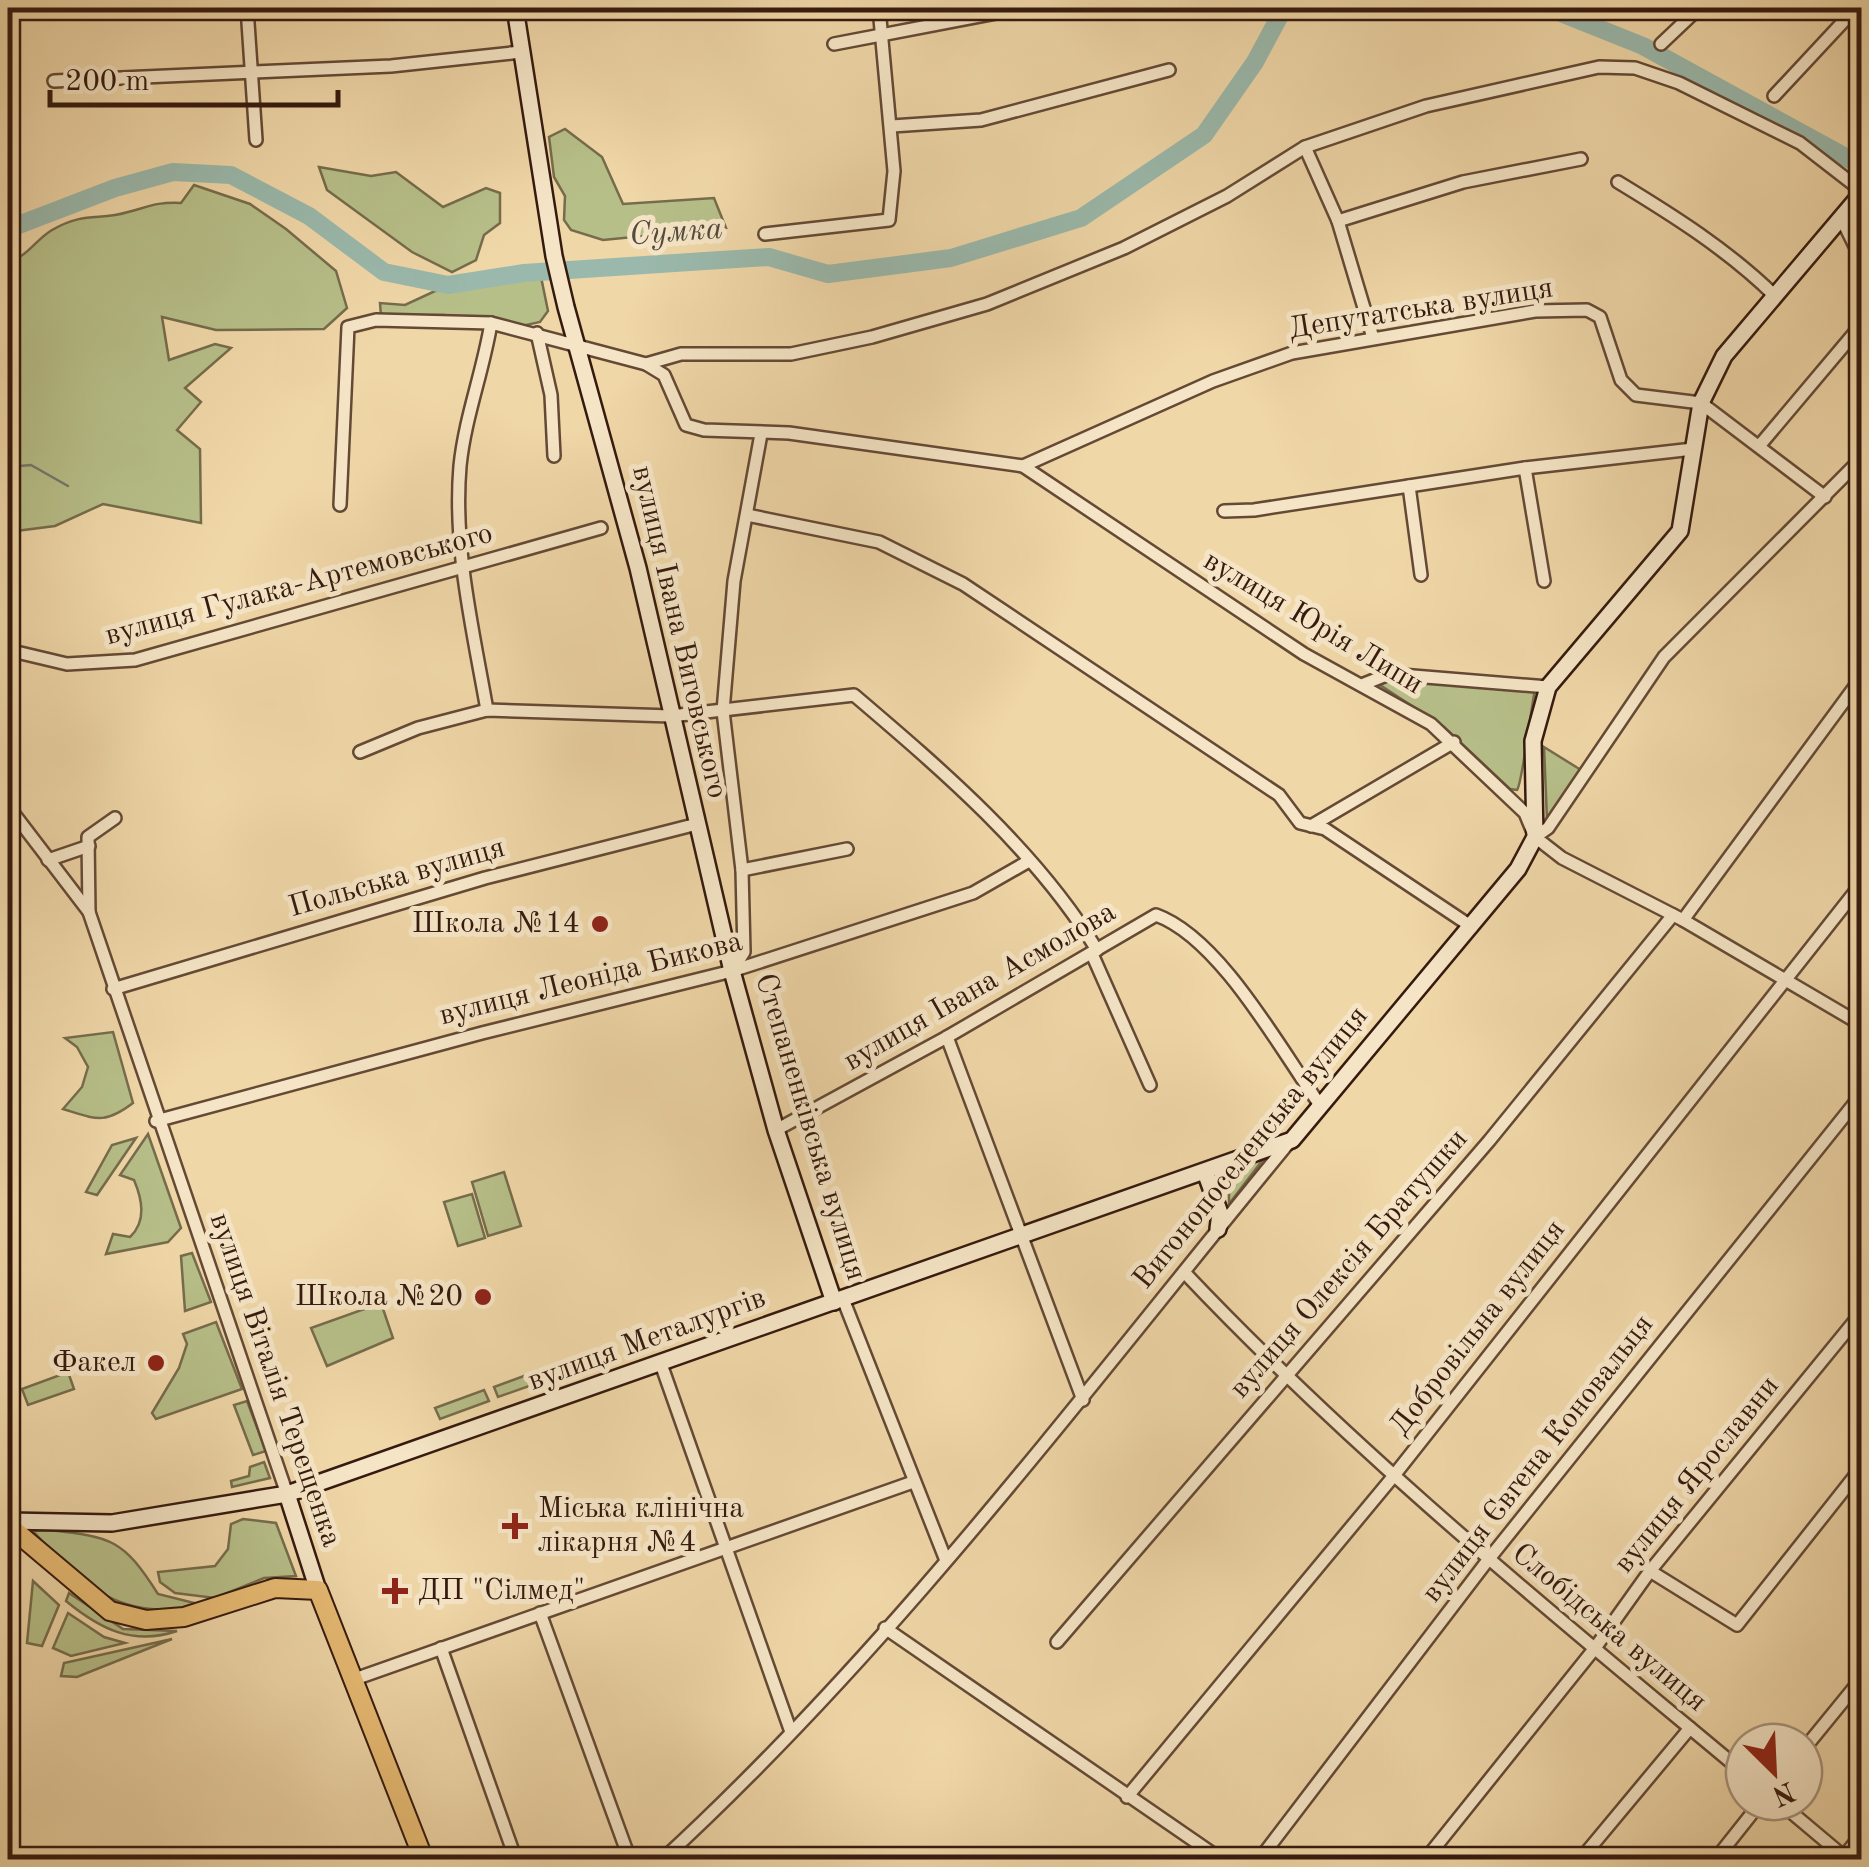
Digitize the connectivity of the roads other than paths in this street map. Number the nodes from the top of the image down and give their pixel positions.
1 (247, 8) edge
2 (515, 8) edge
3 (879, 8) edge
4 (1022, 8) edge
5 (1699, 8) edge
6 (1856, 8) edge
7 (883, 33) junction
8 (834, 44) dead end
9 (1661, 44) dead end
10 (520, 52) junction
11 (253, 70) junction
12 (1169, 70) dead end
13 (54, 81) dead end
14 (1774, 96) dead end
15 (892, 126) junction
16 (256, 140) dead end
17 (1305, 147) junction
18 (1581, 159) dead end
19 (1618, 182) dead end
20 (1862, 192) edge
21 (1841, 218) junction
22 (1338, 221) junction
23 (765, 234) dead end
24 (1862, 260) edge
25 (1774, 296) junction
26 (492, 323) junction
27 (1862, 324) edge
28 (537, 333) junction
29 (1373, 338) junction
30 (576, 344) junction
31 (646, 364) junction
32 (1701, 403) junction
33 (761, 434) junction
34 (1760, 445) junction
35 (1693, 449) junction
36 (554, 456) dead end
37 (1862, 458) edge
38 (1023, 466) junction
39 (1525, 468) junction
40 (1409, 486) junction
41 (1825, 497) junction
42 (340, 504) dead end
43 (1224, 511) dead end
44 (746, 515) junction
45 (601, 528) dead end
46 (462, 569) junction
47 (1421, 575) dead end
48 (1544, 581) dead end
49 (8, 650) edge
50 (1862, 677) edge
51 (1364, 684) junction
52 (1548, 687) junction
53 (486, 710) junction
54 (722, 712) junction
55 (671, 716) junction
56 (1454, 742) junction
57 (360, 752) dead end
58 (8, 806) edge
59 (115, 818) dead end
60 (696, 824) junction
61 (1311, 826) junction
62 (1535, 837) junction
63 (89, 846) junction
64 (847, 849) dead end
65 (48, 860) junction
66 (1029, 862) junction
67 (742, 870) junction
68 (1862, 883) edge
69 (89, 912) junction
70 (1678, 917) junction
71 (1472, 927) junction
72 (1094, 952) junction
73 (732, 972) junction
74 (1786, 978) junction
75 (113, 989) junction
76 (1862, 1025) edge
77 (947, 1038) junction
78 (1150, 1085) dead end
79 (1862, 1094) edge
80 (1320, 1105) junction
81 (156, 1121) junction
82 (776, 1130) junction
83 (1292, 1140) junction
84 (1205, 1172) junction
85 (1218, 1229) junction
86 (1021, 1235) junction
87 (1184, 1272) junction
88 (838, 1300) junction
89 (1862, 1312) edge
90 (661, 1364) junction
91 (1283, 1378) junction
92 (1083, 1400) junction
93 (1862, 1467) edge
94 (1392, 1478) junction
95 (913, 1482) junction
96 (287, 1494) junction
97 (8, 1523) edge
98 (725, 1546) junction
99 (946, 1558) junction
100 (1488, 1560) junction
101 (1650, 1571) junction
102 (318, 1590) junction
103 (540, 1613) junction
104 (884, 1628) junction
105 (1057, 1642) dead end
106 (441, 1648) junction
107 (1595, 1648) junction
108 (1862, 1678) edge
109 (352, 1680) junction
110 (1824, 1725) edge
111 (1690, 1728) junction
112 (790, 1732) junction
113 (1724, 1756) edge
114 (1127, 1797) junction
115 (1745, 1822) edge
116 (1802, 1822) edge
117 (1862, 1834) edge
118 (1844, 1858) edge
119 (424, 1860) edge
120 (516, 1860) edge
121 (630, 1860) edge
122 (662, 1860) edge
123 (1222, 1860) edge
124 (1259, 1860) edge
125 (1425, 1860) edge
126 (1580, 1860) edge
127 (1715, 1860) edge

1 - 11 street
2 - 10 main road, вулиця Івана Виговського
3 - 7 street
4 - 7 street
5 - 9 street
6 - 14 street
7 - 8 street
7 - 15 street
10 - 11 street
10 - 30 main road, вулиця Івана Виговського
11 - 13 street
11 - 16 street
12 - 15 street
15 - 23 street
17 - 20 street
17 - 22 street
17 - 31 street
18 - 22 street
19 - 25 street
20 - 21 main road
21 - 24 street
21 - 25 main road
22 - 29 street
25 - 32 main road
26 - 28 street
26 - 42 street
26 - 46 street
27 - 34 street
28 - 30 street
28 - 36 street
29 - 32 street, Депутатська вулиця
29 - 38 street, Депутатська вулиця
30 - 31 street
30 - 55 main road, вулиця Івана Виговського
31 - 33 street, вулиця Юрія Липи
32 - 34 street, Депутатська вулиця
32 - 35 main road
33 - 38 street, вулиця Юрія Липи
33 - 44 street, Степаненківська вулиця
34 - 41 street, Депутатська вулиця
35 - 39 street
35 - 52 main road
37 - 41 street, Вигонопоселенська вулиця
38 - 51 street, вулиця Юрія Липи
39 - 40 street
39 - 48 street
40 - 43 street
40 - 47 street
41 - 62 street, Вигонопоселенська вулиця
44 - 54 street, Степаненківська вулиця
44 - 61 street
45 - 46 street, вулиця Гулака-Артемовського
46 - 49 street, вулиця Гулака-Артемовського
46 - 53 street
50 - 70 street, вулиця Олексія Братушки
51 - 52 street
51 - 56 street, вулиця Юрія Липи
52 - 62 main road
53 - 55 street
53 - 57 street
54 - 55 street
54 - 66 street
54 - 67 street, Степаненківська вулиця
55 - 60 main road, вулиця Івана Виговського
56 - 61 street
56 - 62 street, вулиця Юрія Липи
58 - 65 street, вулиця Віталія Терещенка
59 - 63 street
60 - 73 main road, вулиця Івана Виговського
60 - 75 street, Польська вулиця
61 - 71 street
62 - 70 street, вулиця Юрія Липи
62 - 71 main road, Вигонопоселенська вулиця
63 - 65 street
63 - 69 street, вулиця Віталія Терещенка
64 - 67 street
65 - 69 street, вулиця Віталія Терещенка
66 - 72 street
66 - 73 street, вулиця Леоніда Бикова
67 - 73 street, Степаненківська вулиця
68 - 74 street, Добровільна вулиця
69 - 75 street, вулиця Віталія Терещенка
70 - 74 street, вулиця Юрія Липи
70 - 91 street, вулиця Олексія Братушки
71 - 80 main road, Вигонопоселенська вулиця
72 - 77 street, вулиця Івана Асмолова
72 - 78 street
72 - 80 street, вулиця Івана Асмолова
73 - 81 street, вулиця Леоніда Бикова
73 - 82 main road, Степаненківська вулиця
74 - 76 street, вулиця Юрія Липи
74 - 94 street, Добровільна вулиця
75 - 81 street, вулиця Віталія Терещенка
77 - 82 street, вулиця Івана Асмолова
77 - 86 street
79 - 100 street, вулиця Євгена Коновальця
80 - 83 main road, Вигонопоселенська вулиця
81 - 96 street, вулиця Віталія Терещенка
82 - 88 main road, Степаненківська вулиця
83 - 84 main road, вулиця Металургів
83 - 85 street, Вигонопоселенська вулиця
84 - 85 main road
84 - 86 main road, вулиця Металургів
85 - 87 street, Вигонопоселенська вулиця
86 - 88 main road, вулиця Металургів
86 - 92 street
87 - 91 street, Слобідська вулиця
87 - 92 street, Вигонопоселенська вулиця
88 - 90 main road, вулиця Металургів
88 - 95 street, Степаненківська вулиця
89 - 101 street, вулиця Ярославни
90 - 96 main road, вулиця Металургів
90 - 98 street
91 - 94 street, Слобідська вулиця
91 - 105 street, вулиця Олексія Братушки
92 - 99 street, Вигонопоселенська вулиця
93 - 101 street
94 - 100 street, Слобідська вулиця
94 - 114 street, Добровільна вулиця
95 - 98 street
95 - 99 street, Степаненківська вулиця
96 - 97 main road, вулиця Металургів
96 - 102 main road, вулиця Віталія Терещенка
97 - 102 main road, вулиця Металургів
98 - 103 street
98 - 112 street
99 - 104 street, Вигонопоселенська вулиця
100 - 107 street, Слобідська вулиця
100 - 124 street, вулиця Євгена Коновальця
101 - 107 street, вулиця Ярославни
102 - 109 main road, вулиця Віталія Терещенка
103 - 106 street
103 - 121 street
104 - 112 street, Вигонопоселенська вулиця
104 - 114 street
106 - 109 street
106 - 120 street
107 - 111 street, Слобідська вулиця
107 - 125 street, вулиця Ярославни
108 - 110 street
109 - 119 main road, вулиця Віталія Терещенка
111 - 113 street, Слобідська вулиця
111 - 126 street
112 - 122 street, Вигонопоселенська вулиця
114 - 123 street
115 - 127 street
116 - 118 street
117 - 118 street

